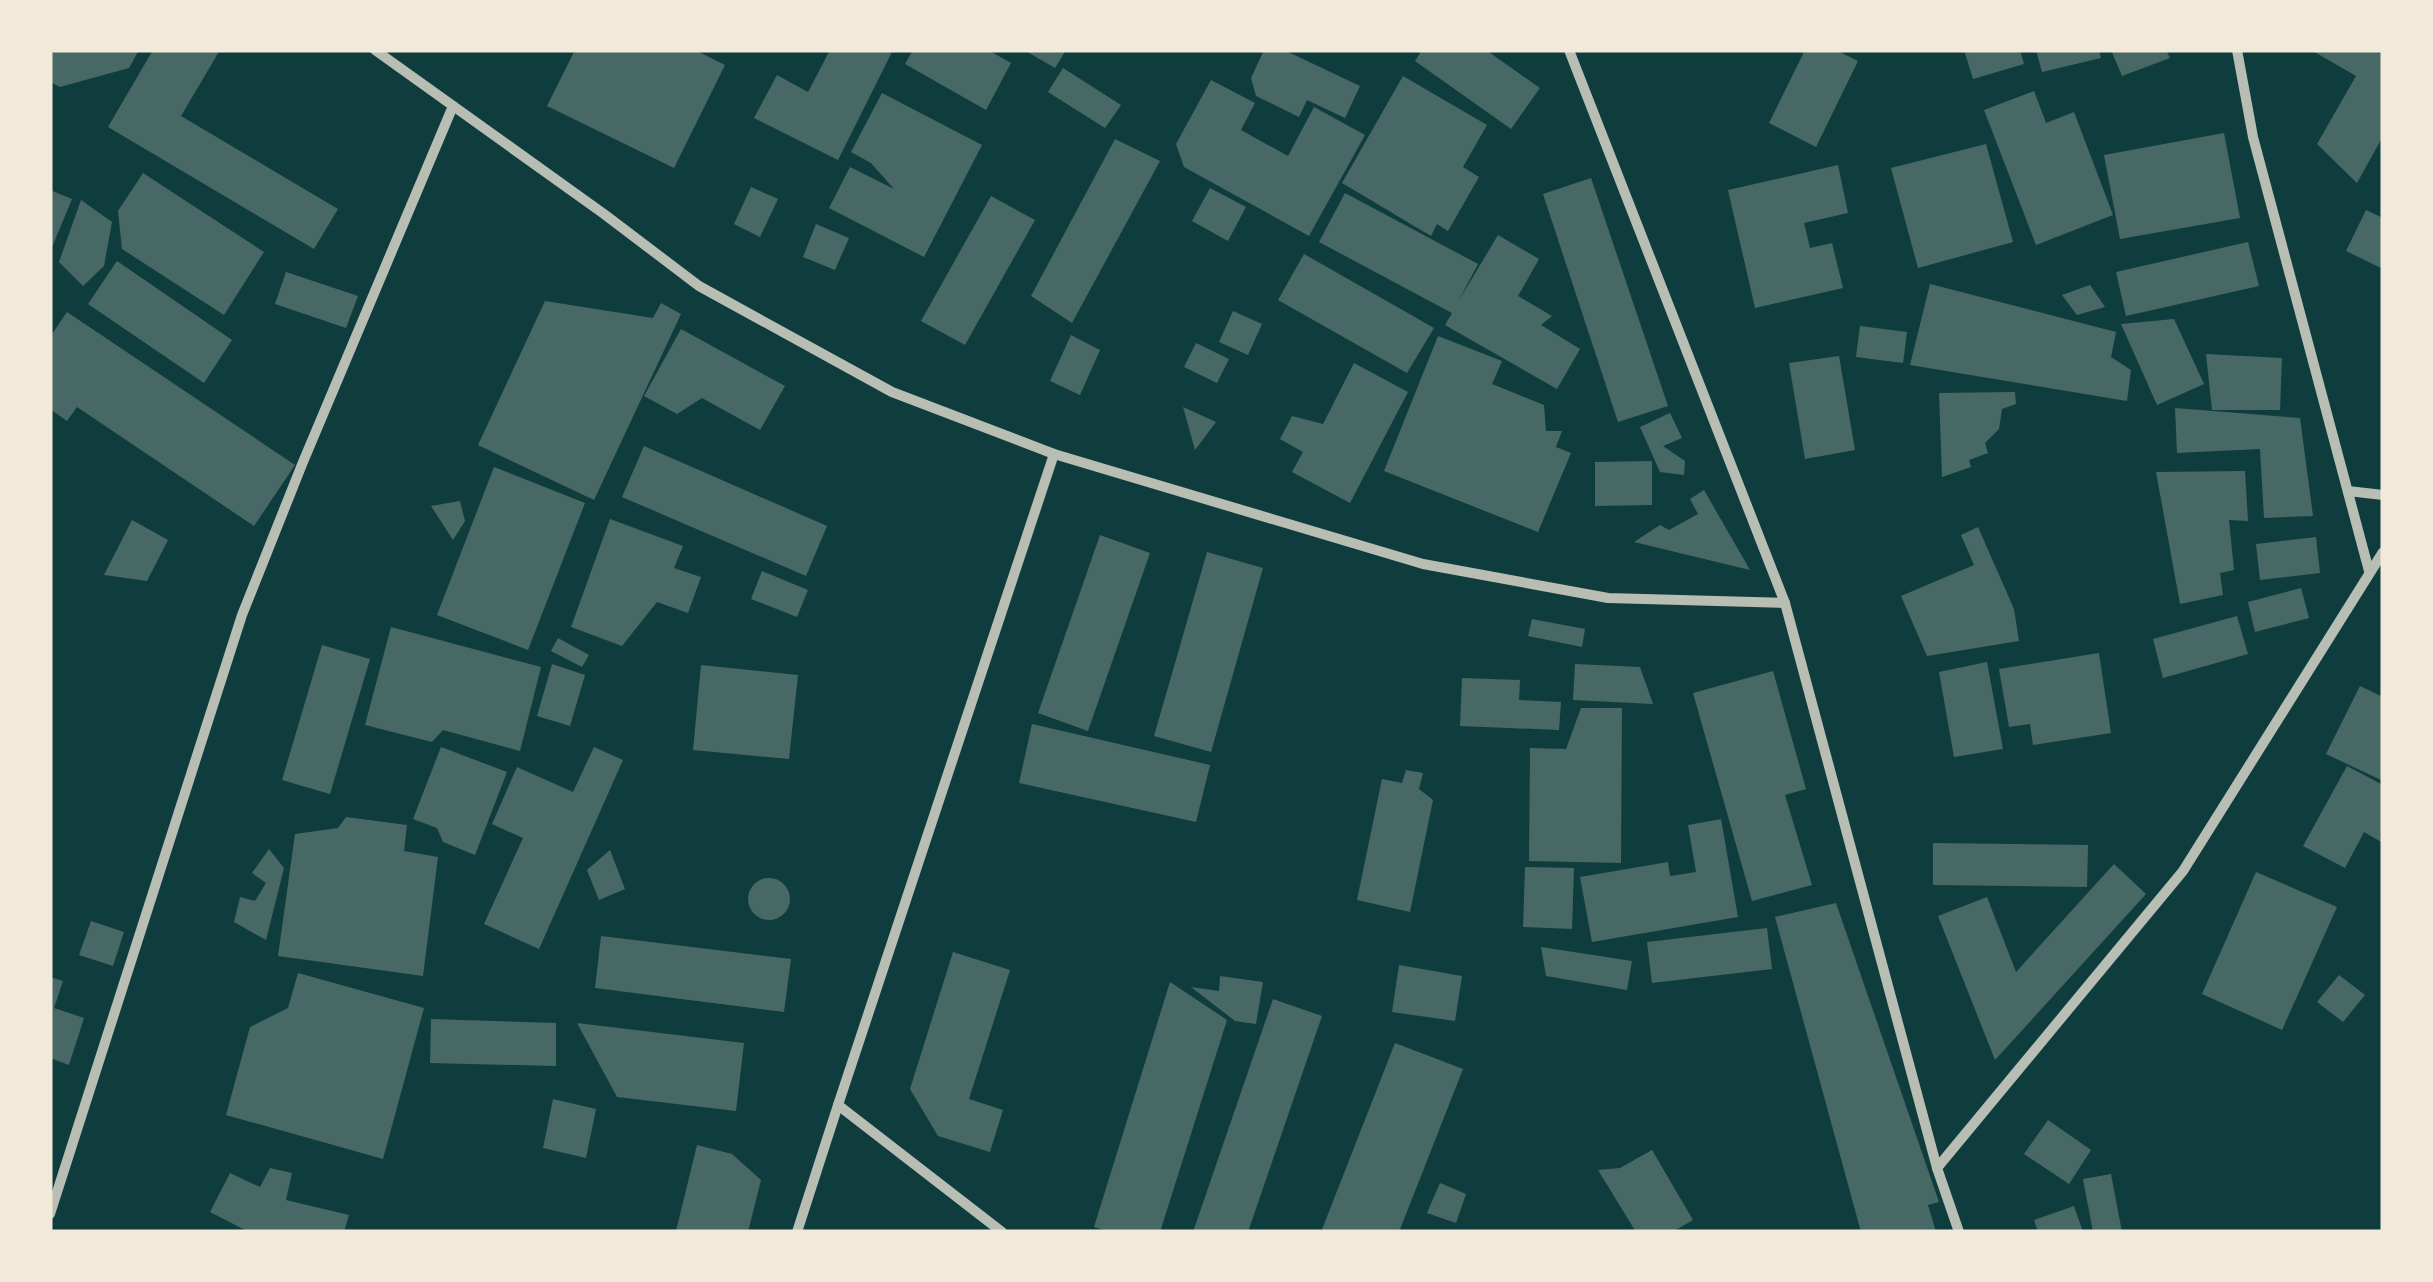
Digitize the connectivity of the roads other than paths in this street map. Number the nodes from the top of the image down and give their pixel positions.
1 (376, 50) edge
2 (1569, 50) edge
3 (2237, 50) edge
4 (453, 106) junction
5 (1054, 454) junction
6 (2348, 491) junction
7 (2383, 495) edge
8 (2383, 552) edge
9 (2370, 570) junction
10 (1785, 603) junction
11 (838, 1105) junction
12 (1936, 1168) junction
13 (50, 1214) edge
14 (798, 1232) edge
15 (1002, 1232) edge
16 (1959, 1232) edge

1 - 4 street
2 - 10 street
3 - 6 street
4 - 5 street
4 - 13 street
5 - 10 street
5 - 11 street
6 - 7 street
6 - 9 street
8 - 9 street
9 - 12 street
10 - 12 street
11 - 14 street
11 - 15 street
12 - 16 street

